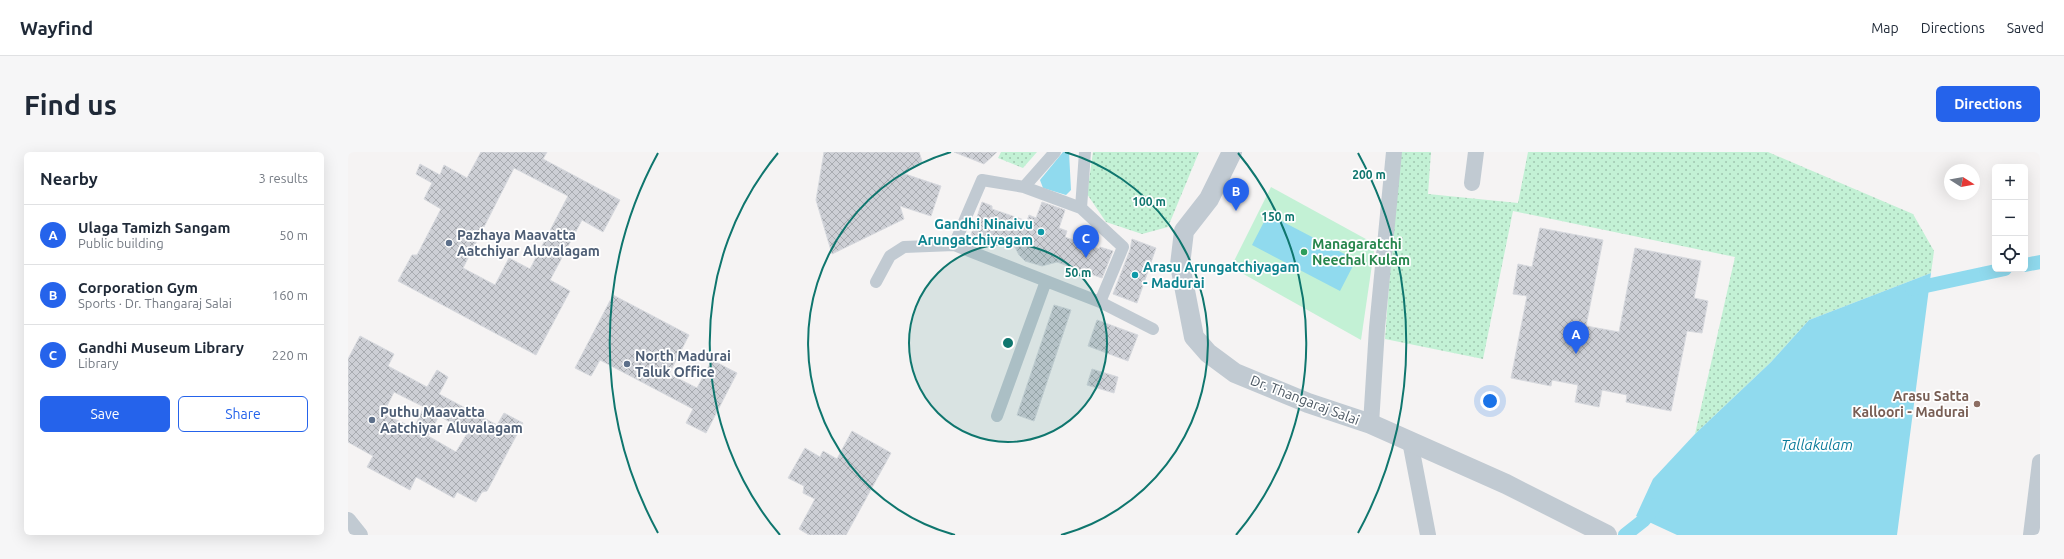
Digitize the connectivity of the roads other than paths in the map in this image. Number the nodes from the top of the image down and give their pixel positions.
1 (1055, 152) edge
2 (1085, 152) edge
3 (1232, 152) edge
4 (1394, 152) edge
5 (1476, 152) edge
6 (1472, 182) dead end
7 (1024, 187) junction
8 (1081, 208) junction
9 (954, 245) junction
10 (1046, 281) junction
11 (876, 282) dead end
12 (1100, 302) junction
13 (1153, 329) dead end
14 (997, 416) dead end
15 (1371, 424) junction
16 (1410, 441) junction
17 (2040, 462) edge
18 (348, 520) edge
19 (360, 535) edge
20 (1428, 535) edge
21 (1607, 535) edge
22 (2031, 535) edge

1 - 7 street
2 - 8 street
3 - 15 street, Dr. Thangaraj Salai
4 - 15 street
5 - 6 street
7 - 8 street
7 - 9 street
8 - 12 street
9 - 10 street
9 - 11 street
10 - 12 street
10 - 14 street
12 - 13 street
15 - 16 street, Dr. Thangaraj Salai
16 - 20 street
16 - 21 street, Dr. Thangaraj Salai
17 - 22 street
18 - 19 street

